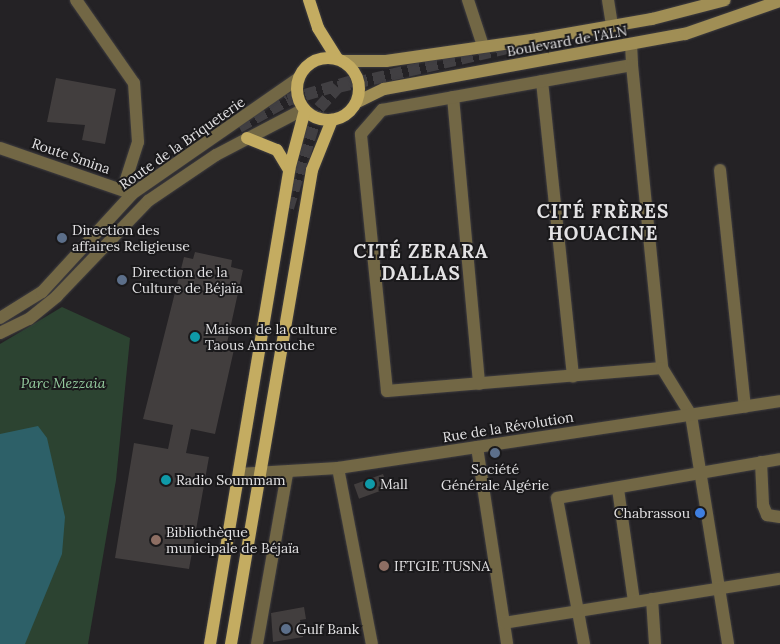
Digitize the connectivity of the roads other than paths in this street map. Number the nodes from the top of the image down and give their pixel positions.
1 (76, 0) edge
2 (309, 0) edge
3 (468, 0) edge
4 (608, 0) edge
5 (725, 0) edge
6 (780, 1) edge
7 (612, 26) junction
8 (318, 28) junction
9 (631, 44) junction
10 (483, 46) junction
11 (340, 60) junction
12 (311, 62) junction
13 (632, 65) junction
14 (299, 78) junction
15 (542, 81) junction
16 (453, 97) junction
17 (357, 102) junction
18 (304, 109) junction
19 (332, 120) junction
20 (247, 138) junction
21 (0, 148) edge
22 (289, 170) junction
23 (720, 170) dead end
24 (128, 192) junction
25 (0, 318) edge
26 (0, 333) edge
27 (662, 368) junction
28 (573, 376) junction
29 (478, 384) junction
30 (780, 401) edge
31 (745, 406) junction
32 (691, 415) junction
33 (476, 447) junction
34 (780, 459) edge
35 (761, 462) junction
36 (338, 468) junction
37 (700, 471) junction
38 (239, 474) junction
39 (287, 474) junction
40 (260, 475) junction
41 (618, 489) junction
42 (780, 518) edge
43 (780, 579) edge
44 (718, 588) junction
45 (652, 599) junction
46 (634, 602) junction
47 (575, 611) junction
48 (504, 622) junction
49 (210, 644) edge
50 (231, 644) edge
51 (257, 644) edge
52 (372, 644) edge
53 (508, 644) edge
54 (584, 644) edge
55 (655, 644) edge
56 (728, 644) edge

1 - 24 street
2 - 8 main road
3 - 10 street
4 - 7 street
5 - 7 main road, Boulevard de l'ALN
6 - 9 main road, Boulevard de l'ALN
7 - 10 main road, Boulevard de l'ALN
8 - 11 main road
8 - 12 main road
9 - 13 street
9 - 17 main road, Boulevard de l'ALN
10 - 11 main road, Boulevard de l'ALN
11 - 12 main road
11 - 17 main road
12 - 14 main road
13 - 15 street
13 - 27 street
14 - 18 main road
14 - 24 street, Route de la Briqueterie
15 - 16 street
15 - 28 street
16 - 29 street
16 - 29 street
17 - 19 main road
18 - 19 main road
18 - 20 street, Route de la Briqueterie
18 - 22 main road
19 - 40 main road
20 - 22 main road
20 - 26 street, Route de la Briqueterie
21 - 24 street, Route Smina
22 - 38 main road
23 - 31 street
24 - 25 street, Route de la Briqueterie
27 - 28 street
27 - 32 street
28 - 29 street
30 - 31 street, Rue de la Révolution
31 - 32 street, Rue de la Révolution
32 - 33 street, Rue de la Révolution
32 - 37 street
33 - 36 street, Rue de la Révolution
33 - 48 street
34 - 35 street
35 - 37 street
35 - 42 street
36 - 39 street, Rue de la Révolution
36 - 52 street
37 - 41 street
37 - 44 street
38 - 40 street, Rue de la Révolution
38 - 49 main road
39 - 40 street, Rue de la Révolution
39 - 51 street
40 - 50 main road
41 - 46 street
41 - 47 street
43 - 44 street
44 - 45 street
44 - 56 street
45 - 46 street
45 - 55 street
46 - 47 street
47 - 48 street
47 - 54 street
48 - 53 street

